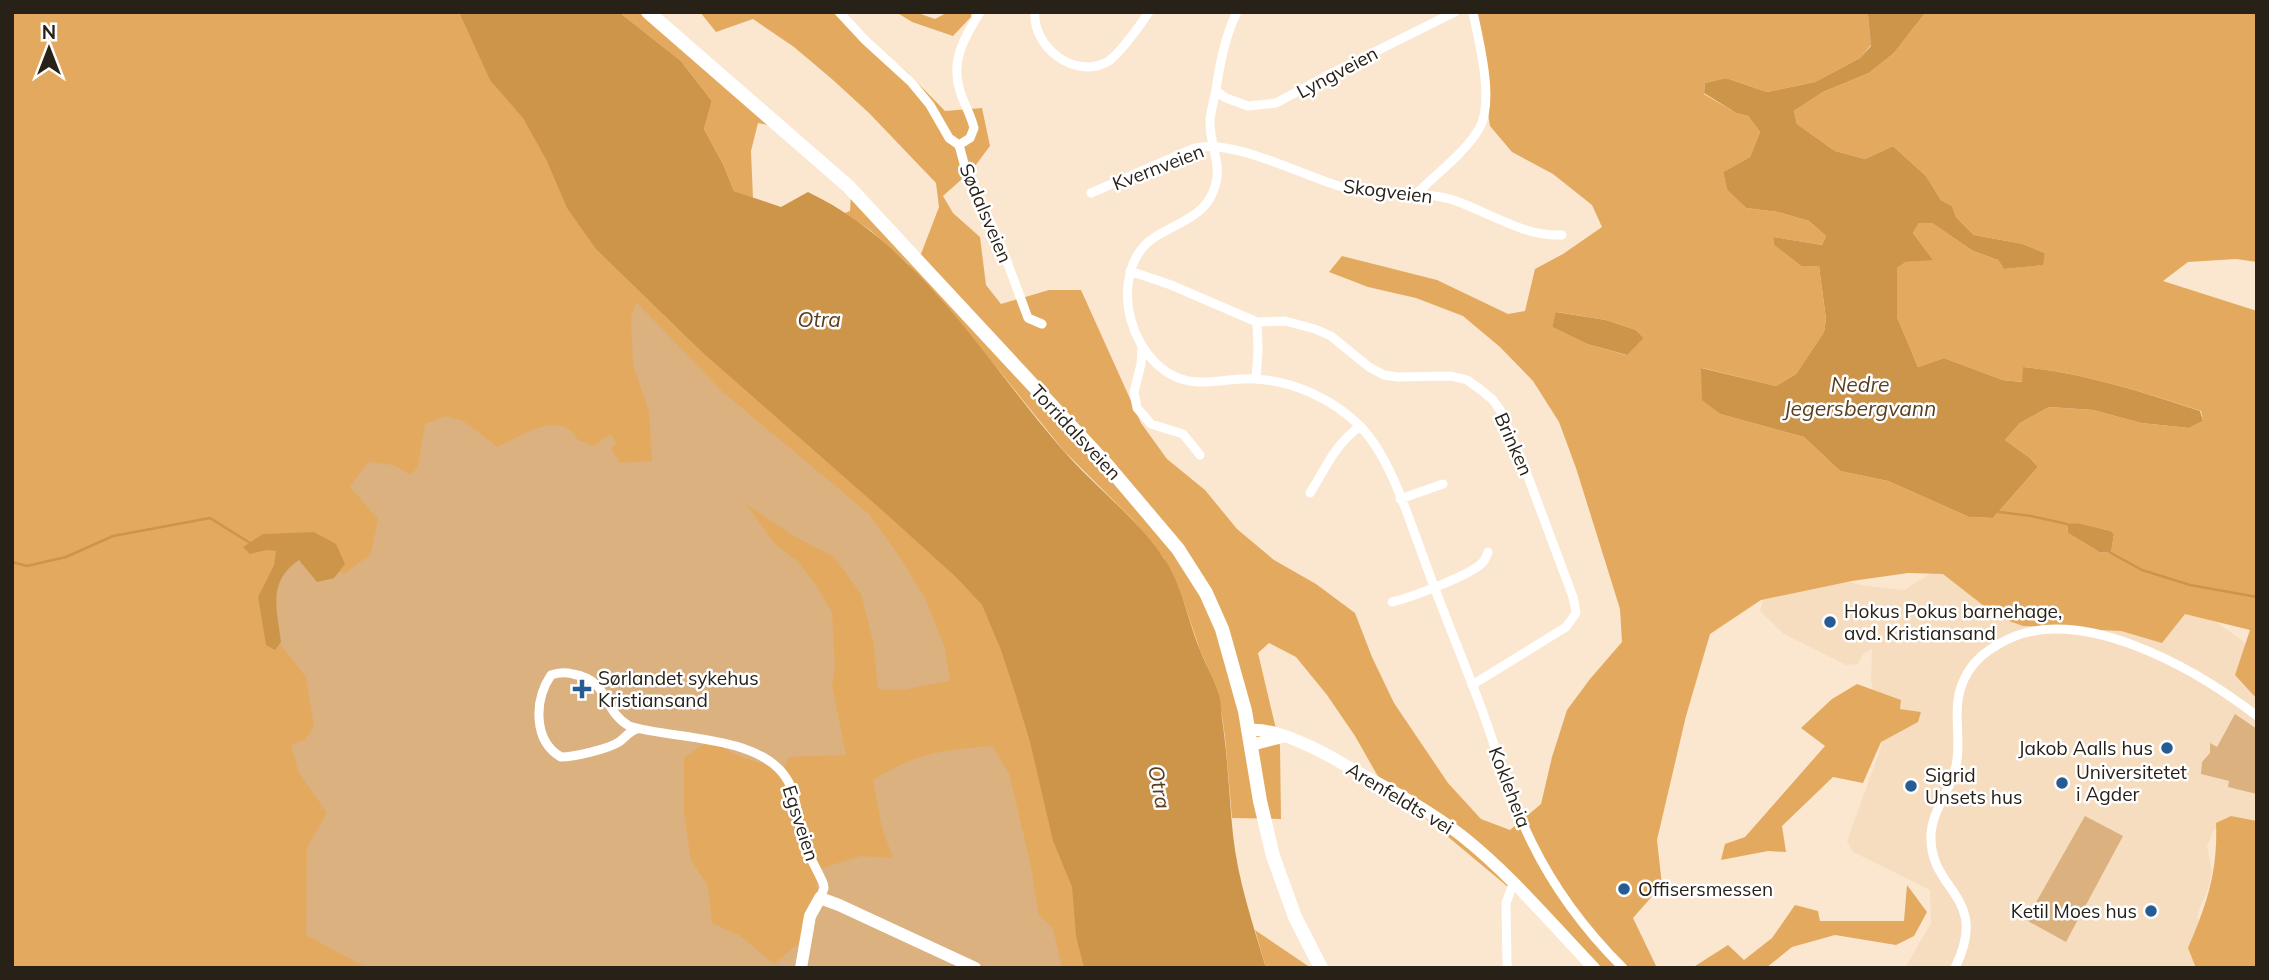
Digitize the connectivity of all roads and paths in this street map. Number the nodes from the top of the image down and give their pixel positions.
1 (648, 12) edge
2 (839, 12) edge
3 (980, 12) edge
4 (1035, 12) edge
5 (1149, 12) edge
6 (1237, 12) edge
7 (1455, 12) edge
8 (1473, 12) edge
9 (1216, 91) junction
10 (959, 145) junction
11 (1214, 145) junction
12 (1091, 193) dead end
13 (1415, 195) junction
14 (1562, 235) dead end
15 (1130, 271) junction
16 (1257, 322) junction
17 (1042, 324) dead end
18 (1142, 347) junction
19 (1256, 379) junction
20 (1360, 426) junction
21 (1200, 455) dead end
22 (1443, 484) dead end
23 (1310, 493) dead end
24 (1400, 499) junction
25 (1488, 552) dead end
26 (1434, 586) junction
27 (1392, 602) dead end
28 (1472, 685) junction
29 (2257, 716) edge
30 (638, 729) junction
31 (1250, 737) junction
32 (1513, 884) junction
33 (820, 898) junction
34 (801, 968) edge
35 (975, 968) edge
36 (1321, 968) edge
37 (1507, 968) edge
38 (1594, 968) edge
39 (1623, 968) edge
40 (1955, 968) edge

1 - 31 main road, Torridalsveien
2 - 10 street, Sødalsveien
3 - 10 street
4 - 5 street
6 - 9 street, Kvernveien
7 - 9 street, Lyngveien
8 - 13 street
9 - 11 street, Kvernveien
10 - 17 street, Sødalsveien
11 - 12 street, Kvernveien
11 - 13 street, Skogveien
11 - 15 street, Kokleheia
13 - 14 street, Skogveien
15 - 16 street, Brinken
15 - 18 street, Kokleheia
16 - 19 street
16 - 28 street, Brinken
18 - 19 street, Kokleheia
18 - 21 street, Kokleheia
19 - 20 street, Kokleheia
20 - 23 street
20 - 24 street, Kokleheia
22 - 24 street
24 - 26 street, Kokleheia
25 - 26 street
26 - 27 street
26 - 28 street, Kokleheia
28 - 39 street, Kokleheia
29 - 40 street
30 - 30 street, Egsveien
30 - 33 street, Egsveien
31 - 32 street, Arenfeldts vei
31 - 36 main road, Torridalsveien
32 - 37 street
32 - 38 street, Arenfeldts vei
33 - 34 street
33 - 35 street

